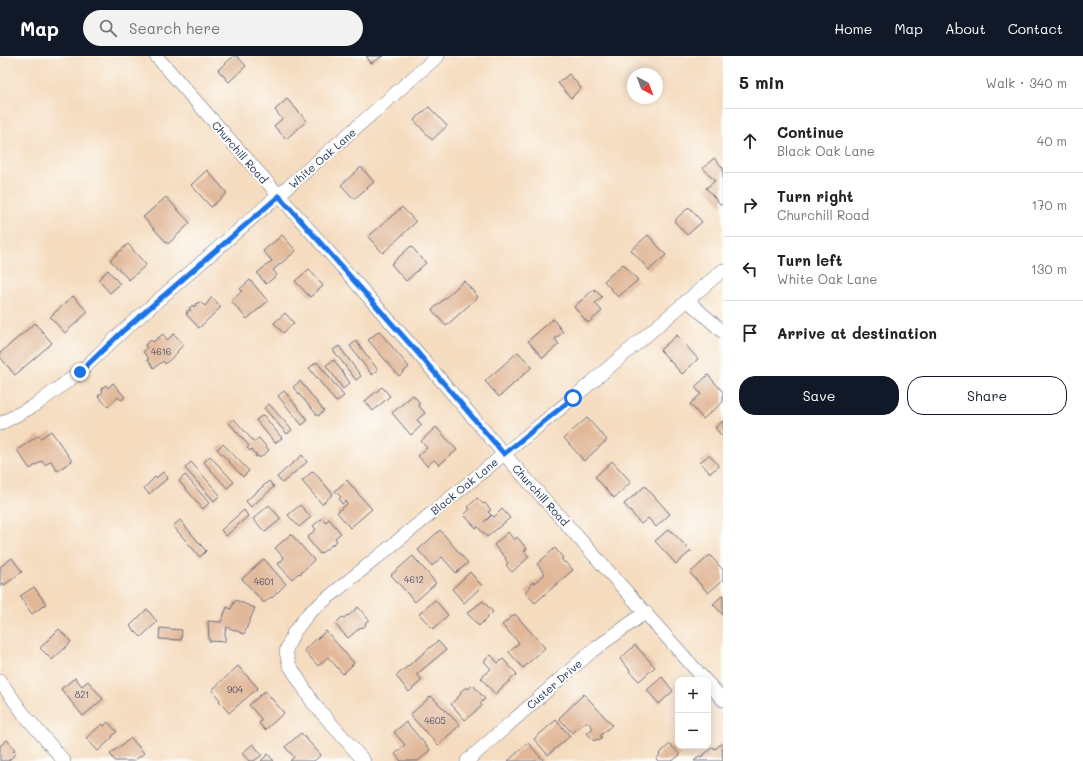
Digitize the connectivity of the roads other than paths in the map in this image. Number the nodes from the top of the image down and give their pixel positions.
1 (156, 56) edge
2 (438, 56) edge
3 (279, 196) junction
4 (723, 270) edge
5 (687, 300) junction
6 (723, 332) edge
7 (0, 424) edge
8 (504, 454) junction
9 (646, 612) junction
10 (702, 677) edge
11 (0, 681) edge
12 (711, 686) edge
13 (723, 700) edge
14 (64, 761) edge
15 (364, 761) edge
16 (467, 761) edge

1 - 3 street, Churchill Road
2 - 3 street, White Oak Lane
3 - 7 street, White Oak Lane
3 - 8 street, Churchill Road
4 - 5 street, Black Oak Lane
5 - 6 street
5 - 8 street, Black Oak Lane
8 - 9 street, Churchill Road
8 - 15 street, Black Oak Lane
9 - 10 street, Churchill Road
9 - 16 street, Custer Drive
11 - 14 street
12 - 13 street

